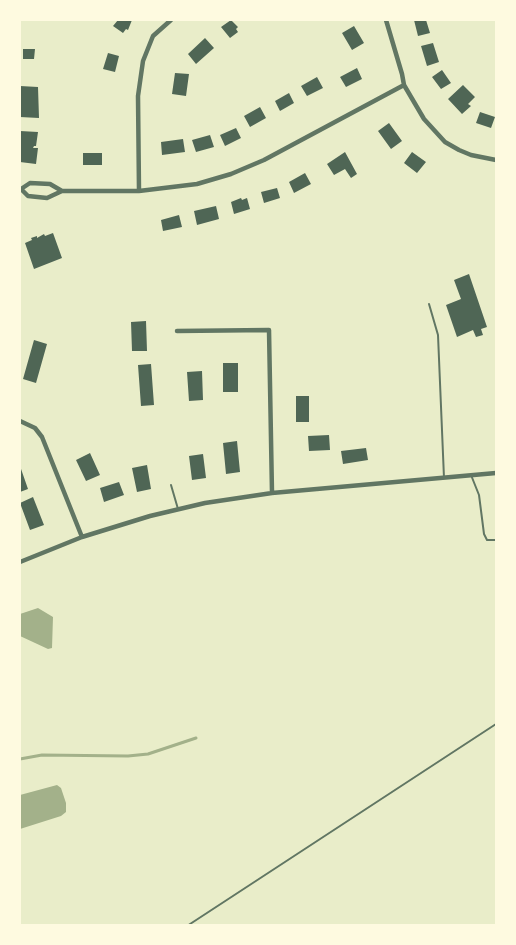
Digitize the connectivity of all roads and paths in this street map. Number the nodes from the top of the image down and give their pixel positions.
1 (171, 20) edge
2 (386, 20) edge
3 (404, 85) junction
4 (496, 160) edge
5 (20, 189) edge
6 (62, 191) junction
7 (139, 191) junction
8 (429, 304) dead end
9 (177, 331) dead end
10 (20, 421) edge
11 (496, 473) edge
12 (471, 475) junction
13 (444, 478) junction
14 (171, 485) dead end
15 (272, 493) junction
16 (178, 509) junction
17 (82, 537) junction
18 (496, 540) edge
19 (20, 562) edge
20 (496, 724) edge
21 (187, 926) edge

1 - 7 street
2 - 3 street
3 - 4 street
3 - 7 street
5 - 6 street
5 - 6 street
6 - 7 street
8 - 13 lane
9 - 15 street
10 - 17 street
11 - 12 street
12 - 13 street
12 - 18 lane
13 - 15 street
14 - 16 lane
15 - 16 street
16 - 17 street
17 - 19 street
20 - 21 lane

